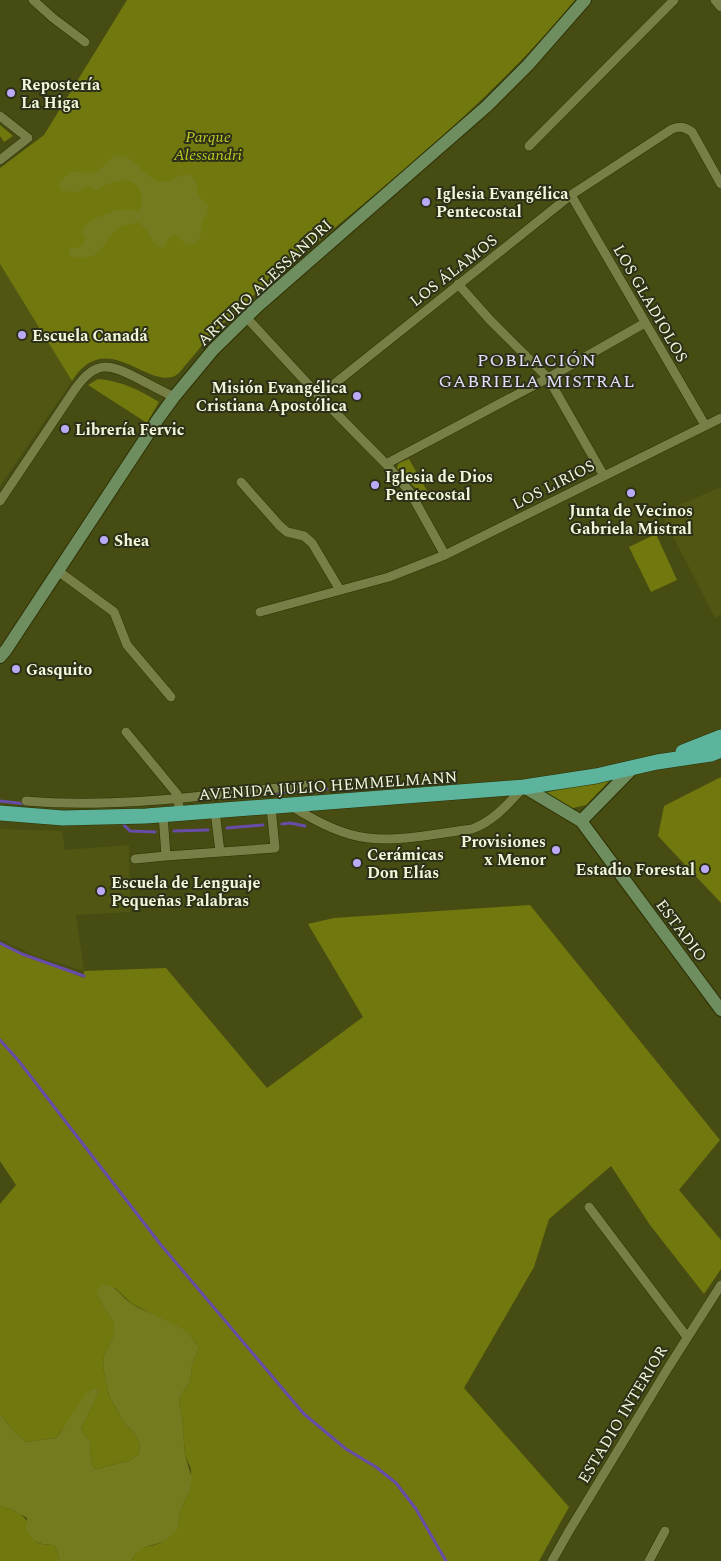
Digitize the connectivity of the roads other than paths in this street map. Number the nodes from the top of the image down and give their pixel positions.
1 (33, 0) edge
2 (585, 0) edge
3 (674, 0) edge
4 (715, 0) edge
5 (721, 7) edge
6 (85, 42) dead end
7 (0, 116) edge
8 (528, 146) dead end
9 (0, 160) edge
10 (721, 184) edge
11 (571, 196) junction
12 (458, 284) junction
13 (246, 317) junction
14 (646, 323) junction
15 (548, 378) junction
16 (319, 396) junction
17 (174, 397) junction
18 (721, 418) edge
19 (706, 426) junction
20 (386, 464) junction
21 (604, 476) junction
22 (241, 482) dead end
23 (0, 501) edge
24 (445, 555) junction
25 (58, 572) junction
26 (340, 590) junction
27 (260, 612) dead end
28 (0, 657) edge
29 (171, 697) dead end
30 (126, 732) dead end
31 (721, 737) edge
32 (721, 750) edge
33 (657, 762) junction
34 (634, 767) junction
35 (309, 785) dead end
36 (524, 787) junction
37 (177, 798) junction
38 (26, 801) dead end
39 (289, 805) junction
40 (271, 807) junction
41 (215, 811) junction
42 (0, 813) edge
43 (180, 813) junction
44 (163, 815) junction
45 (581, 822) junction
46 (220, 852) junction
47 (166, 856) junction
48 (135, 859) dead end
49 (721, 1010) edge
50 (589, 1207) dead end
51 (721, 1285) edge
52 (686, 1337) junction
53 (665, 1531) dead end
54 (552, 1561) edge
55 (649, 1561) edge

1 - 6 street
2 - 13 street, ARTURO ALESSANDRI
3 - 8 street
4 - 5 street
7 - 9 street
10 - 11 street, LOS ÁLAMOS
11 - 12 street, LOS ÁLAMOS
11 - 14 street, LOS GLADIOLOS
12 - 15 street
12 - 16 street, LOS ÁLAMOS
13 - 16 street
13 - 17 street, ARTURO ALESSANDRI
14 - 15 street
14 - 19 street, LOS GLADIOLOS
15 - 20 street
15 - 21 street
16 - 20 street
17 - 23 street
17 - 25 street, ARTURO ALESSANDRI
18 - 19 street, LOS LIRIOS
19 - 21 street, LOS LIRIOS
20 - 24 street
21 - 24 street, LOS LIRIOS
22 - 26 street
24 - 26 street, LOS LIRIOS
25 - 28 street, ARTURO ALESSANDRI
25 - 29 street
26 - 27 street, LOS LIRIOS
30 - 37 street
31 - 33 highway, AVENIDA JULIO HEMMELMANN
32 - 33 highway, AVENIDA JULIO HEMMELMANN
33 - 34 highway, AVENIDA JULIO HEMMELMANN
34 - 36 highway, AVENIDA JULIO HEMMELMANN
34 - 45 street
35 - 37 street
36 - 39 highway, AVENIDA JULIO HEMMELMANN
36 - 39 street
36 - 45 street, ESTADIO
37 - 38 street
37 - 43 street
39 - 40 highway, AVENIDA JULIO HEMMELMANN
40 - 41 highway, AVENIDA JULIO HEMMELMANN
40 - 46 street
41 - 43 highway, AVENIDA JULIO HEMMELMANN
41 - 46 street
42 - 44 highway, AVENIDA JULIO HEMMELMANN
43 - 44 highway, AVENIDA JULIO HEMMELMANN
44 - 47 street
45 - 49 street, ESTADIO
46 - 47 street
47 - 48 street
50 - 52 street
51 - 52 street, ESTADIO INTERIOR
52 - 54 street, ESTADIO INTERIOR
53 - 55 street

